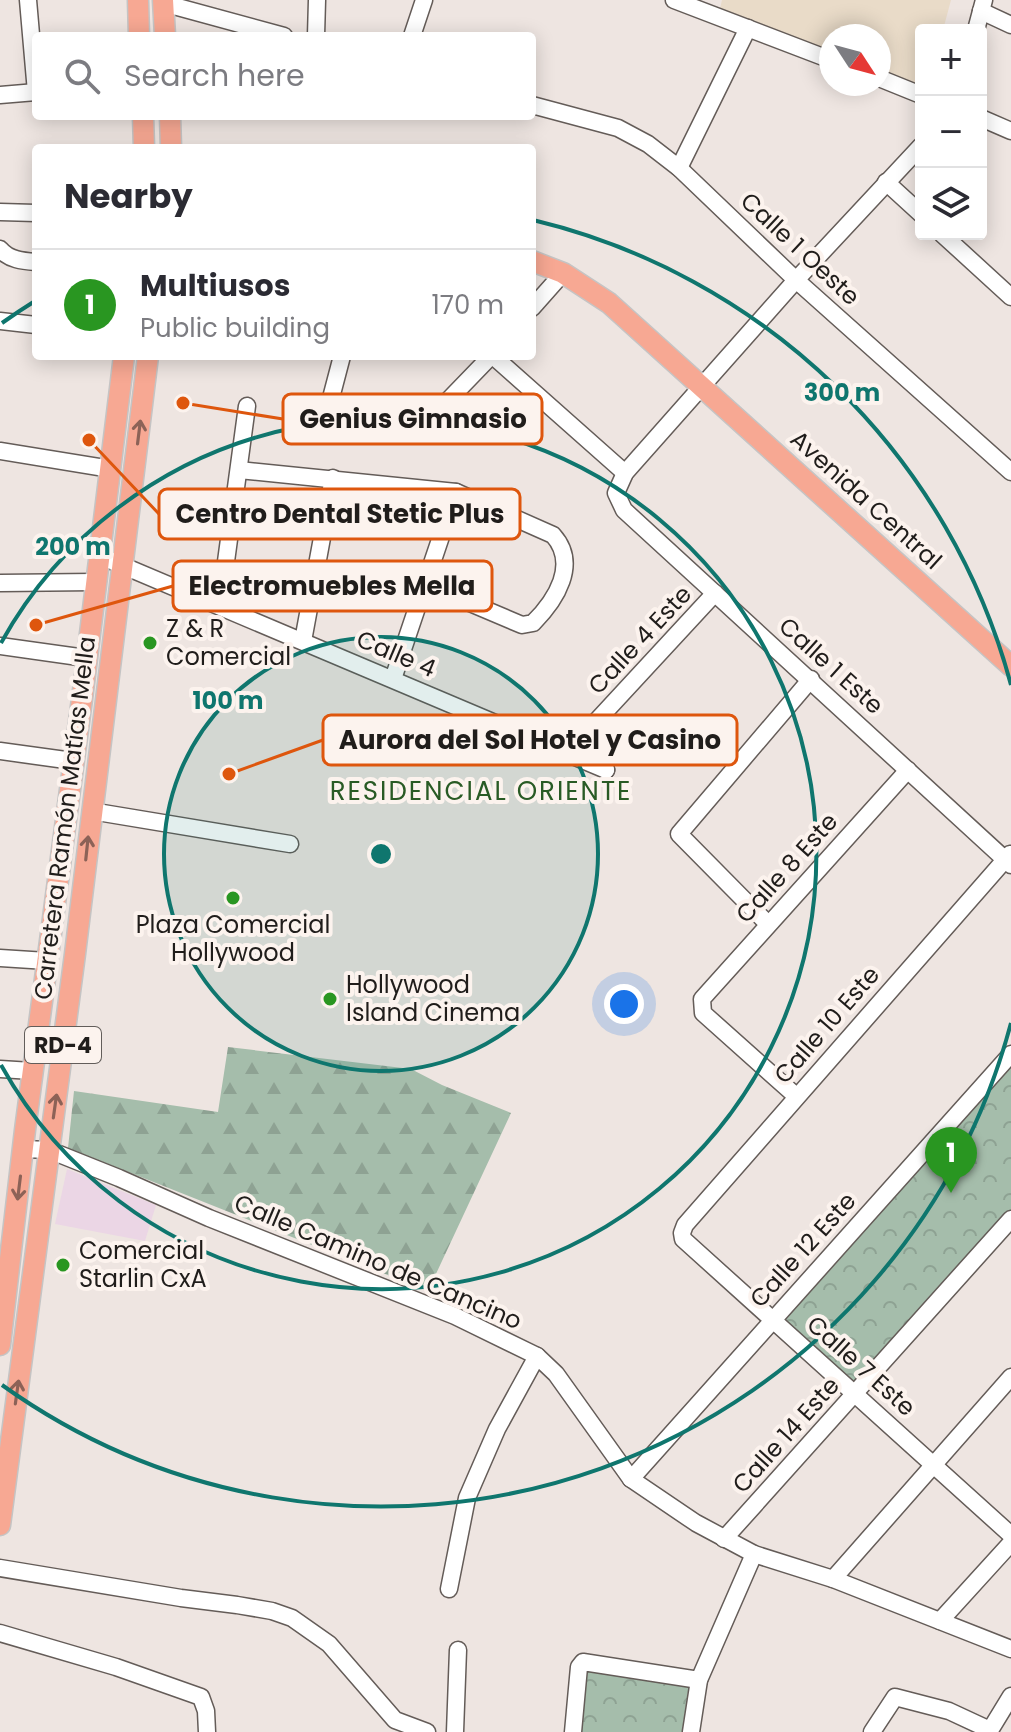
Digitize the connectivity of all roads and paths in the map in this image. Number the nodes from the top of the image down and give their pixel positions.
1 (28, 0) edge
2 (138, 0) edge
3 (317, 0) edge
4 (424, 0) edge
5 (676, 0) edge
6 (163, 2) edge
7 (982, 6) edge
8 (1011, 25) edge
9 (748, 28) junction
10 (139, 32) edge
11 (165, 32) edge
12 (270, 32) edge
13 (316, 32) edge
14 (413, 32) edge
15 (32, 46) edge
16 (819, 55) edge
17 (891, 83) edge
18 (32, 92) edge
19 (915, 93) edge
20 (0, 95) edge
21 (536, 106) edge
22 (143, 120) edge
23 (170, 120) edge
24 (987, 121) edge
25 (1011, 131) edge
26 (144, 144) edge
27 (171, 144) edge
28 (915, 152) edge
29 (679, 168) junction
30 (886, 182) junction
31 (915, 209) edge
32 (0, 212) edge
33 (32, 213) edge
34 (949, 240) edge
35 (0, 249) edge
36 (32, 262) edge
37 (536, 263) edge
38 (563, 273) junction
39 (796, 280) junction
40 (1011, 297) edge
41 (536, 303) edge
42 (0, 321) edge
43 (32, 325) edge
44 (124, 360) edge
45 (148, 360) edge
46 (341, 360) edge
47 (488, 360) edge
48 (497, 360) edge
49 (702, 387) junction
50 (247, 406) dead end
51 (434, 415) dead end
52 (326, 417) dead end
53 (0, 451) edge
54 (111, 469) junction
55 (239, 470) junction
56 (1011, 472) edge
57 (625, 473) junction
58 (333, 478) junction
59 (456, 492) junction
60 (100, 556) junction
61 (122, 565) junction
62 (95, 582) junction
63 (0, 583) edge
64 (425, 584) junction
65 (715, 593) junction
66 (220, 606) junction
67 (303, 641) junction
68 (0, 646) edge
69 (86, 658) junction
70 (1011, 666) edge
71 (393, 679) junction
72 (811, 679) junction
73 (595, 724) junction
74 (0, 751) edge
75 (567, 753) junction
76 (73, 761) junction
77 (908, 770) junction
78 (91, 811) junction
79 (290, 844) dead end
80 (1009, 859) edge
81 (768, 924) junction
82 (0, 958) edge
83 (47, 961) junction
84 (1011, 1054) edge
85 (0, 1069) edge
86 (32, 1071) junction
87 (796, 1096) junction
88 (23, 1149) junction
89 (49, 1150) junction
90 (1011, 1219) edge
91 (682, 1233) joint
92 (773, 1319) junction
93 (2, 1322) edge
94 (0, 1345) edge
95 (537, 1356) junction
96 (1011, 1377) edge
97 (855, 1393) junction
98 (933, 1464) junction
99 (3, 1470) edge
100 (631, 1479) junction
101 (0, 1525) edge
102 (1011, 1535) edge
103 (724, 1539) junction
104 (1011, 1543) edge
105 (754, 1554) junction
106 (0, 1568) edge
107 (833, 1579) junction
108 (449, 1589) dead end
109 (940, 1621) junction
110 (0, 1633) edge
111 (1011, 1649) edge
112 (458, 1650) dead end
113 (699, 1680) junction
114 (1011, 1696) edge
115 (989, 1731) edge
116 (207, 1732) edge
117 (427, 1732) edge
118 (455, 1732) edge
119 (573, 1732) edge
120 (691, 1732) edge
121 (872, 1732) edge

1 - 15 street
2 - 10 main road
3 - 13 street
4 - 14 street
5 - 9 street
6 - 11 main road
6 - 12 street
7 - 8 street
9 - 16 street
9 - 29 street
17 - 19 street
18 - 20 street
21 - 29 street, Calle 1 Oeste
22 - 26 main road
23 - 27 main road
24 - 25 street
28 - 30 street
29 - 39 street, Calle 1 Oeste
30 - 31 street
30 - 39 street
32 - 33 street
34 - 40 street
35 - 36 street
37 - 38 main road, Avenida Central
38 - 41 street
38 - 49 main road, Avenida Central
39 - 49 street
39 - 56 street, Calle 1 Oeste
42 - 43 street
44 - 54 main road, Carretera Ramón Matías Mella / RD-4
61 -> 45 main road, Carretera Ramón Matías Mella / RD-4
46 - 52 street
47 - 51 street
48 - 57 street
49 - 57 street
49 - 70 main road, Avenida Central
50 - 55 street
53 - 54 street
54 - 60 main road, Carretera Ramón Matías Mella / RD-4
55 - 58 street
55 - 66 street
57 - 65 street, Calle 1 Este
58 - 59 street
58 - 67 street
59 - 64 street
59 - 64 street
60 - 61 street, Calle 4
60 - 62 main road, Carretera Ramón Matías Mella / RD-4
61 - 66 street, Calle 4
61 - 78 main road, Carretera Ramón Matías Mella / RD-4
62 - 63 street
62 - 69 main road, Carretera Ramón Matías Mella / RD-4
64 - 71 street
65 - 72 street, Calle 1 Este
65 - 73 street, Calle 4 Este
66 - 67 street, Calle 4
67 - 71 street, Calle 4
68 - 69 street
69 - 76 main road, Carretera Ramón Matías Mella / RD-4
71 - 75 street, Calle 4
72 - 77 street, Calle 1 Este
72 - 81 street
73 - 75 street, Calle 4 Este
73 - 75 street, Calle 4
74 - 76 street
76 - 83 main road, Carretera Ramón Matías Mella / RD-4
77 - 80 street, Calle 1 Este
77 - 81 street, Calle 8 Este
78 - 79 street
89 -> 78 main road, Carretera Ramón Matías Mella / RD-4
80 - 87 street, Calle 10 Este
81 - 87 street, Calle 8 Este
82 - 83 street
83 - 86 main road, Carretera Ramón Matías Mella / RD-4
84 - 92 street, Calle 12 Este
85 - 86 street
86 - 88 main road, Carretera Ramón Matías Mella / RD-4
87 - 91 street, Calle 10 Este
88 - 89 street, Calle Camino de Cancino
88 -> 93 main road, Carretera Ramón Matías Mella / RD-4
89 - 95 street, Calle Camino de Cancino
99 -> 89 main road, Carretera Ramón Matías Mella / RD-4
90 - 97 street, Calle 14 Este
91 - 92 street, Calle 7 Este
92 - 97 street, Calle 7 Este
92 - 100 street, Calle 12 Este
93 - 94 main road, Carretera Ramón Matías Mella / RD-4
95 - 100 street, Calle Camino de Cancino
95 - 108 street
96 - 98 street
97 - 98 street, Calle 7 Este
97 - 103 street, Calle 14 Este
98 - 102 street, Calle 7 Este
98 - 107 street
99 - 101 main road, Carretera Ramón Matías Mella / RD-4
100 - 103 street, Calle Camino de Cancino
103 - 105 street, Calle Camino de Cancino
104 - 109 street
105 - 107 street, Calle Camino de Cancino
105 - 113 street
106 - 117 street
107 - 109 street, Calle Camino de Cancino
109 - 111 street, Calle Camino de Cancino
110 - 116 street
112 - 118 street
113 - 119 street
113 - 120 street
114 - 115 street
115 - 121 street

